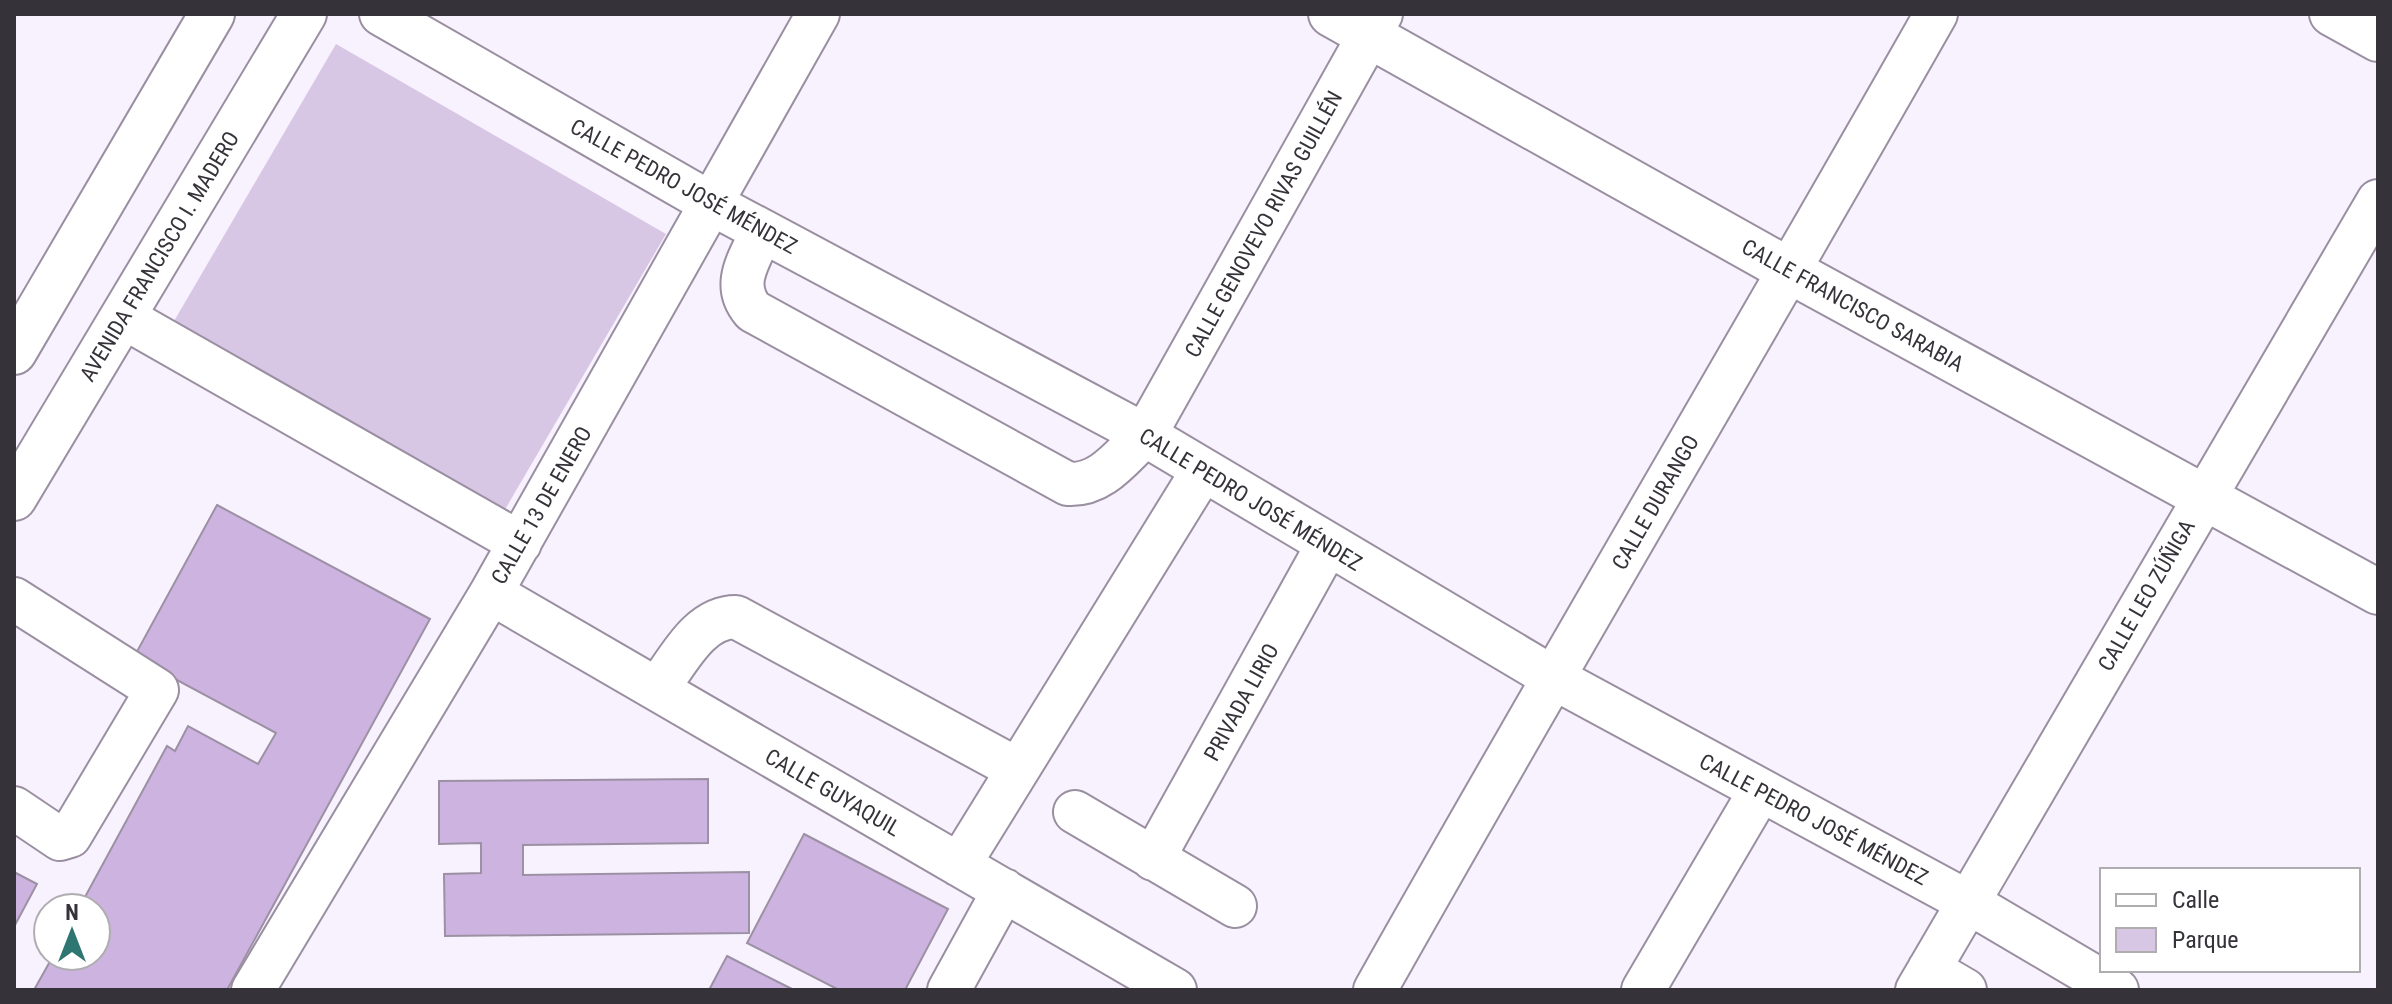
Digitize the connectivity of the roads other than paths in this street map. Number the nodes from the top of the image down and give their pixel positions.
1 (212, 14) edge
2 (304, 14) edge
3 (381, 14) edge
4 (818, 14) edge
5 (1331, 14) edge
6 (1936, 14) edge
7 (2331, 14) edge
8 (1375, 25) edge
9 (2378, 40) edge
10 (2378, 201) edge
11 (712, 204) junction
12 (762, 231) junction
13 (1790, 271) junction
14 (123, 317) junction
15 (15, 347) edge
16 (1145, 435) junction
17 (1203, 470) junction
18 (2204, 496) junction
19 (14, 498) edge
20 (520, 543) junction
21 (1328, 544) junction
22 (2378, 592) edge
23 (491, 593) junction
24 (14, 599) edge
25 (1552, 677) junction
26 (657, 689) junction
27 (1017, 769) junction
28 (1760, 791) junction
29 (14, 808) edge
30 (1075, 812) dead end
31 (1153, 859) junction
32 (959, 865) junction
33 (1004, 890) junction
34 (1966, 901) junction
35 (1235, 906) dead end
36 (1923, 980) edge
37 (1162, 987) edge
38 (253, 990) edge
39 (949, 990) edge
40 (1375, 990) edge
41 (1643, 990) edge
42 (1965, 990) edge
43 (2117, 990) edge

1 - 15 main road
2 - 14 main road, AVENIDA FRANCISCO I. MADERO
3 - 11 street, CALLE PEDRO JOSÉ MÉNDEZ
4 - 11 street, CALLE 13 DE ENERO
5 - 8 main road, CALLE FRANCISCO SARABIA
6 - 13 street, CALLE DURANGO
7 - 9 street
8 - 13 main road, CALLE FRANCISCO SARABIA
8 - 16 street, CALLE GENOVEVO RIVAS GUILLÉN
10 - 18 street, CALLE LEO ZÚÑIGA
11 - 12 street, CALLE PEDRO JOSÉ MÉNDEZ
11 - 20 street, CALLE 13 DE ENERO
12 - 16 street, CALLE PEDRO JOSÉ MÉNDEZ
12 - 16 street, CALLE GENOVEVO RIVAS GUILLÉN
13 - 18 main road, CALLE FRANCISCO SARABIA
13 - 25 street, CALLE DURANGO
14 - 19 main road, AVENIDA FRANCISCO I. MADERO
14 - 20 street
16 - 17 street, CALLE PEDRO JOSÉ MÉNDEZ
17 - 21 street, CALLE PEDRO JOSÉ MÉNDEZ
17 - 27 street
18 - 22 main road, CALLE FRANCISCO SARABIA
18 - 34 street, CALLE LEO ZÚÑIGA
20 - 23 street, CALLE 13 DE ENERO
21 - 25 street, CALLE PEDRO JOSÉ MÉNDEZ
21 - 31 street, PRIVADA LIRIO
23 - 26 street, CALLE GUYAQUIL
23 - 38 street, CALLE 13 DE ENERO
24 - 29 street
25 - 28 street, CALLE PEDRO JOSÉ MÉNDEZ
25 - 40 street, CALLE DURANGO
26 - 27 street
26 - 32 street, CALLE GUYAQUIL
27 - 32 street
28 - 34 street, CALLE PEDRO JOSÉ MÉNDEZ
28 - 41 street
30 - 31 street
31 - 35 street
32 - 33 street, CALLE GUYAQUIL
33 - 37 street, CALLE GUYAQUIL
33 - 39 street
34 - 36 street, CALLE LEO ZÚÑIGA
34 - 43 street, CALLE PEDRO JOSÉ MÉNDEZ
36 - 42 street

